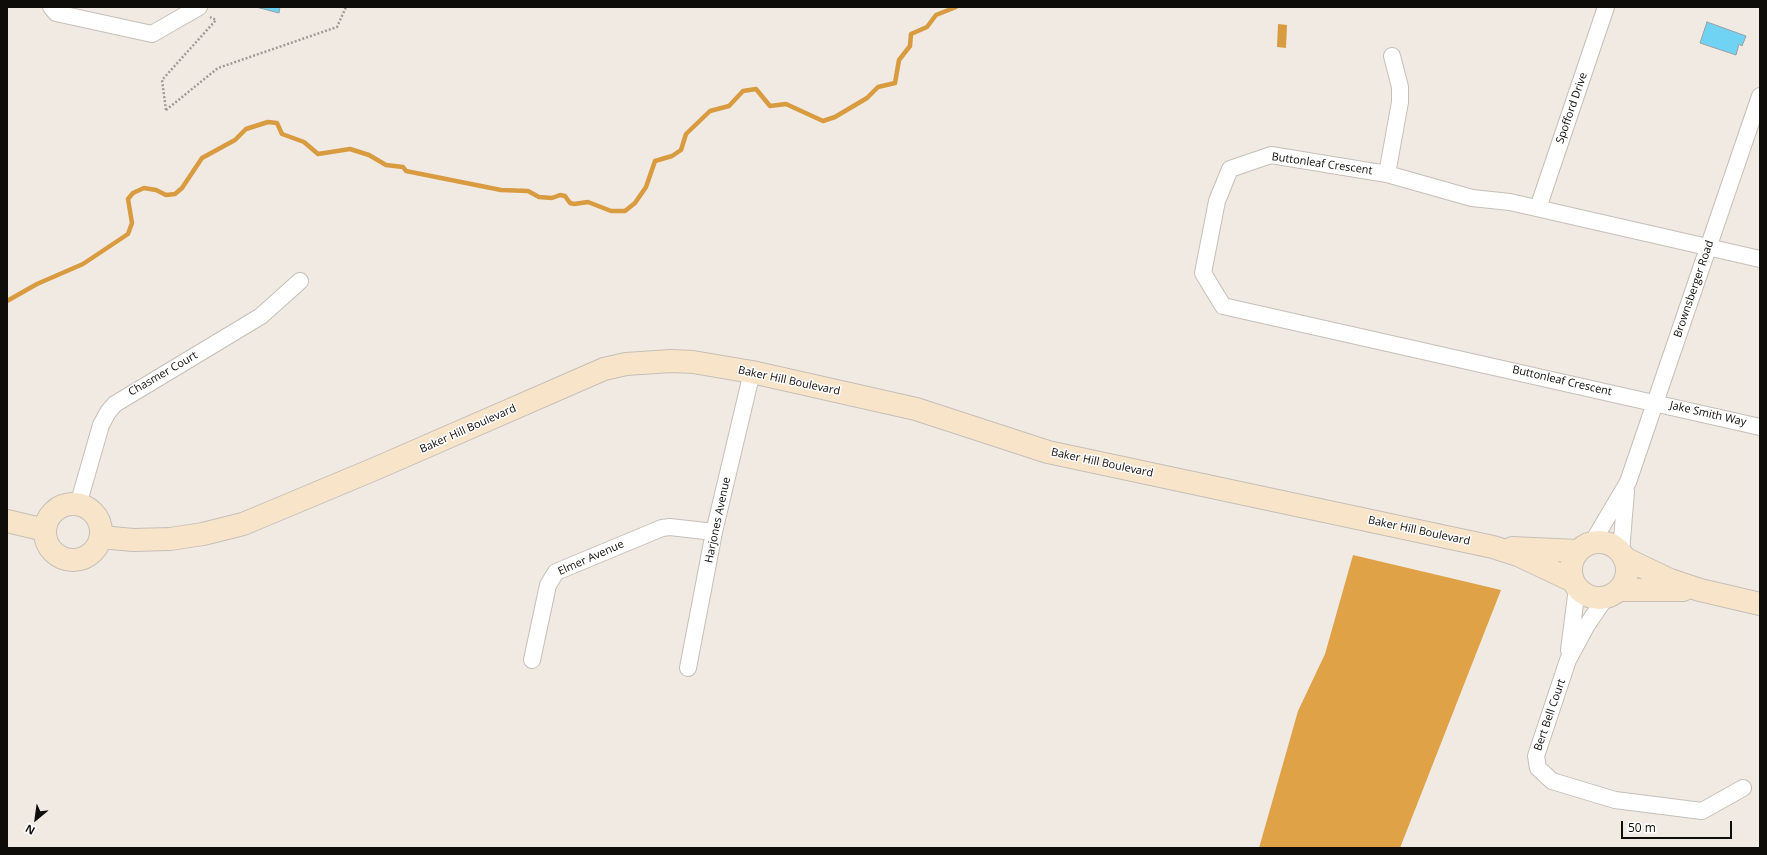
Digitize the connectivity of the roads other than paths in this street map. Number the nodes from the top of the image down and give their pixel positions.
1 (51, 7) edge
2 (1606, 7) edge
3 (199, 8) edge
4 (1392, 56) dead end
5 (1760, 96) edge
6 (1388, 174) junction
7 (1538, 208) junction
8 (1708, 248) junction
9 (1760, 259) edge
10 (300, 281) dead end
11 (752, 372) junction
12 (1655, 402) junction
13 (1760, 427) edge
14 (1628, 482) junction
15 (78, 505) junction
16 (7, 521) edge
17 (45, 530) junction
18 (714, 532) junction
19 (101, 538) junction
20 (1493, 547) junction
21 (1585, 547) junction
22 (1622, 555) junction
23 (1575, 584) junction
24 (1700, 590) junction
25 (1612, 594) junction
26 (1760, 604) edge
27 (532, 660) dead end
28 (1568, 660) junction
29 (688, 668) dead end
30 (1743, 788) dead end

1 - 3 street
2 - 7 street, Spofford Drive
4 - 6 street
5 - 8 street, Brownsberger Road
6 - 7 street, Buttonleaf Crescent
6 - 12 street, Buttonleaf Crescent
7 - 8 street, Buttonleaf Crescent
8 - 9 street, Buttonleaf Crescent
8 - 12 street, Brownsberger Road
10 - 15 street, Chasmer Court
11 - 18 street, Harjones Avenue
11 - 19 street, Baker Hill Boulevard
11 - 20 street, Baker Hill Boulevard
12 - 13 street, Jake Smith Way
12 - 14 street, Brownsberger Road
14 - 21 street, Brownsberger Road
14 - 22 street, Brownsberger Road
15 - 17 street
15 - 19 street
16 - 17 street
17 - 19 street
18 - 27 street, Elmer Avenue
18 - 29 street, Harjones Avenue
20 - 21 street, Baker Hill Boulevard
20 - 23 street, Baker Hill Boulevard
21 - 22 street
21 - 23 street
22 - 24 street
22 - 25 street
23 - 25 street
23 - 28 street, Bert Bell Court
24 - 25 street
24 - 26 street
25 - 28 street, Bert Bell Court
28 - 30 street, Bert Bell Court

